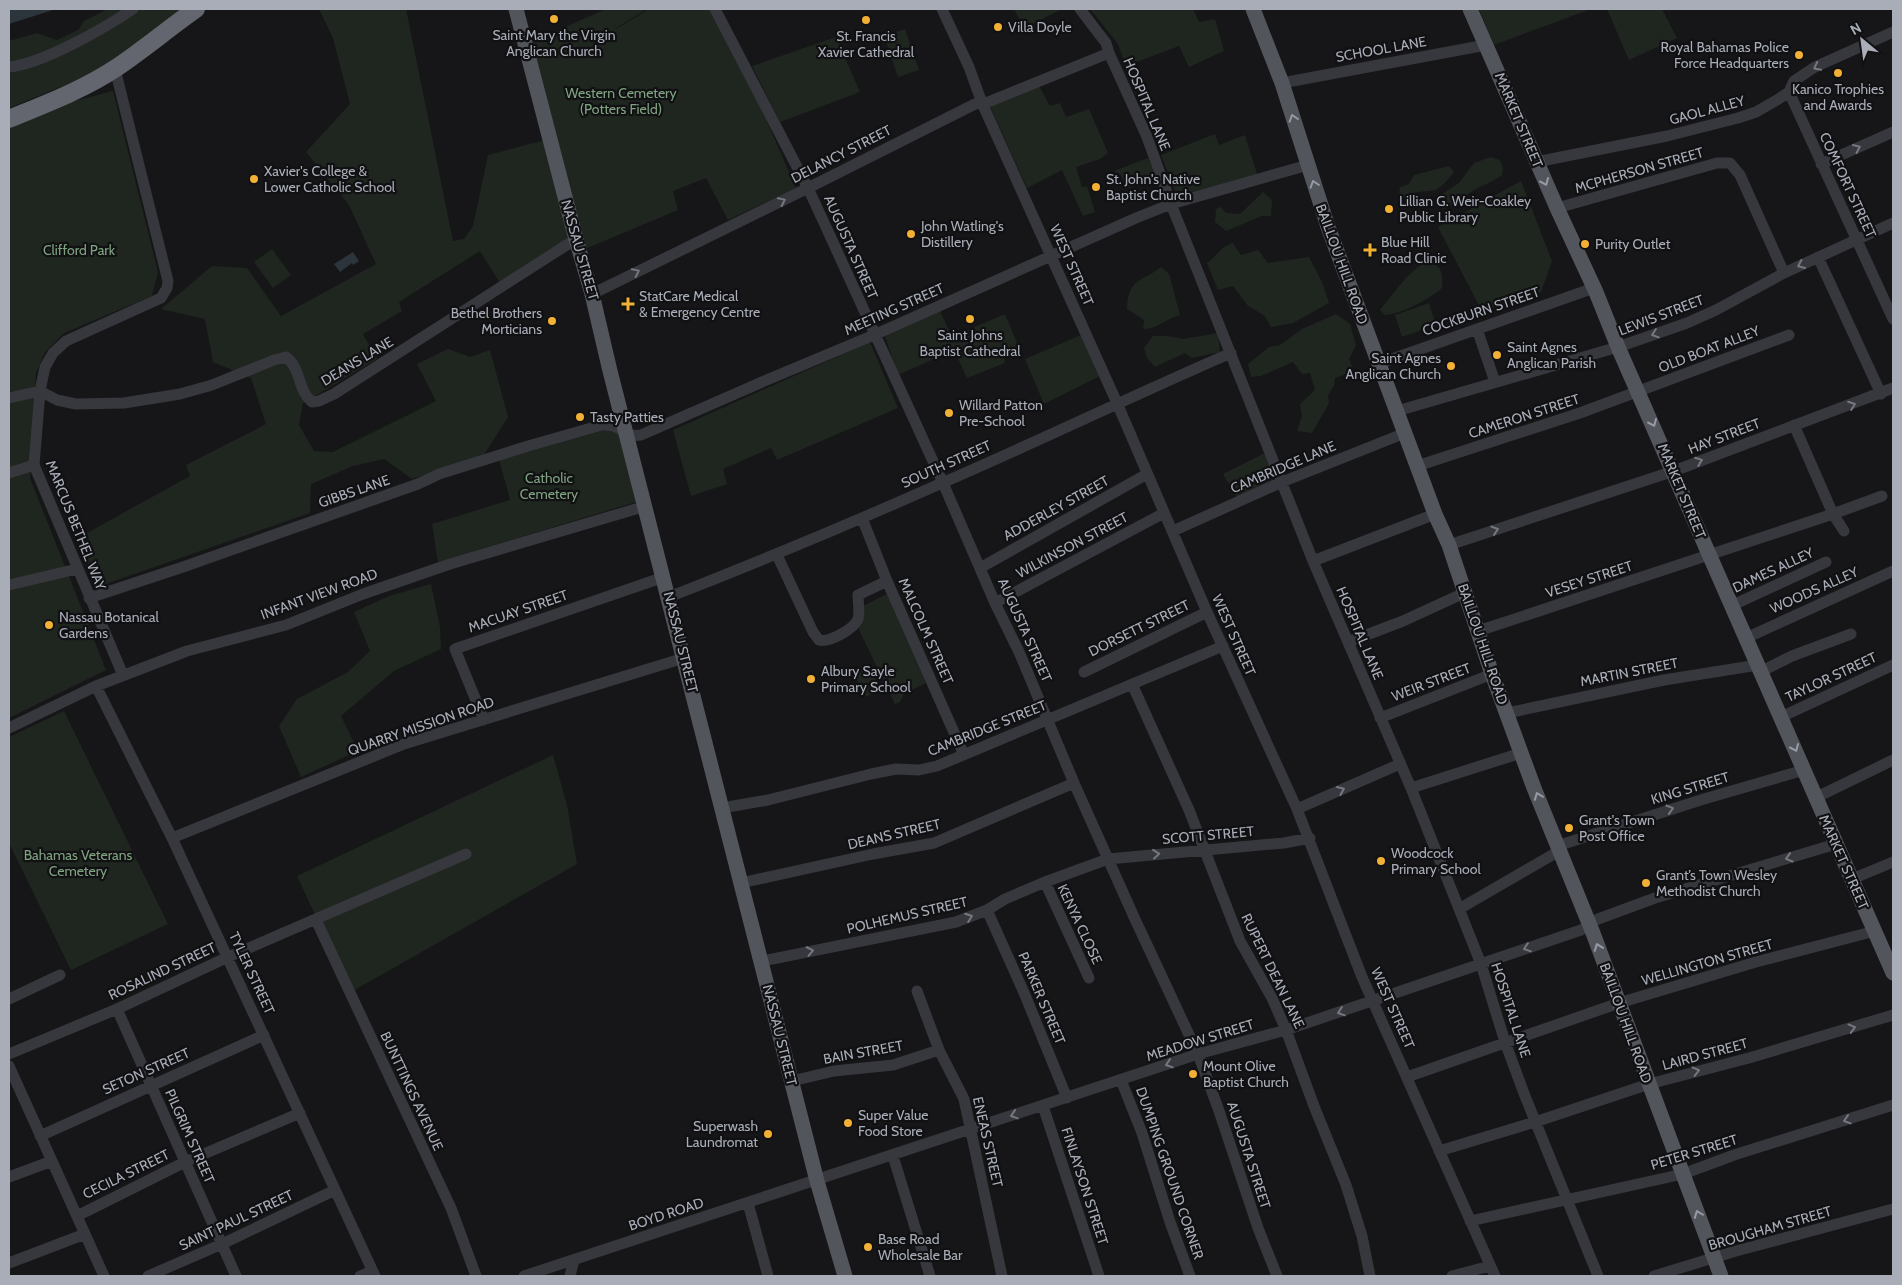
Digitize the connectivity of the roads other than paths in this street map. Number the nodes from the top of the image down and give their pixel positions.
1 (133, 9) edge
2 (196, 9) edge
3 (516, 9) edge
4 (942, 9) edge
5 (1080, 9) edge
6 (1253, 9) edge
7 (1470, 9) edge
8 (719, 11) edge
9 (1893, 32) edge
10 (1486, 45) junction
11 (1108, 53) junction
12 (9, 67) edge
13 (115, 69) junction
14 (1282, 83) junction
15 (1789, 92) junction
16 (982, 103) junction
17 (9, 120) edge
18 (1893, 132) edge
19 (1536, 162) junction
20 (1821, 164) junction
21 (1308, 165) junction
22 (808, 188) junction
23 (1171, 204) junction
24 (1557, 208) junction
25 (1893, 223) edge
26 (576, 239) junction
27 (1858, 240) junction
28 (1052, 256) junction
29 (1818, 257) junction
30 (1784, 273) junction
31 (1594, 288) junction
32 (592, 294) junction
33 (1892, 311) edge
34 (1477, 329) junction
35 (874, 335) junction
36 (1790, 335) dead end
37 (1618, 347) junction
38 (1231, 353) junction
39 (1378, 364) junction
40 (1495, 382) junction
41 (1893, 388) edge
42 (40, 391) junction
43 (1639, 392) junction
44 (1881, 394) junction
45 (9, 398) edge
46 (1117, 403) junction
47 (1397, 411) junction
48 (1794, 425) junction
49 (1405, 433) junction
50 (627, 435) junction
51 (34, 465) junction
52 (1418, 466) junction
53 (1674, 471) junction
54 (9, 473) edge
55 (1147, 474) junction
56 (1282, 482) junction
57 (943, 483) junction
58 (1882, 496) dead end
59 (646, 506) junction
60 (1164, 513) junction
61 (1435, 514) junction
62 (1833, 514) junction
63 (862, 518) junction
64 (1173, 531) junction
65 (1844, 531) dead end
66 (1449, 545) junction
67 (777, 555) junction
68 (1709, 555) junction
69 (1313, 561) junction
70 (1826, 562) dead end
71 (980, 568) junction
72 (77, 569) junction
73 (1893, 570) edge
74 (664, 577) junction
75 (887, 580) junction
76 (9, 585) edge
77 (1464, 593) junction
78 (669, 597) junction
79 (89, 598) junction
80 (995, 603) junction
81 (1733, 605) junction
82 (1207, 612) junction
83 (1478, 632) junction
84 (1851, 634) dead end
85 (1746, 638) junction
86 (1348, 642) junction
87 (1223, 646) junction
88 (684, 658) junction
89 (1893, 665) edge
90 (1760, 668) junction
91 (1084, 672) dead end
92 (1492, 674) junction
93 (123, 675) junction
94 (1132, 684) junction
95 (96, 686) junction
96 (1507, 713) junction
97 (1781, 717) junction
98 (1380, 718) junction
99 (1047, 719) junction
100 (484, 720) junction
101 (9, 728) edge
102 (1521, 753) junction
103 (964, 755) junction
104 (1893, 760) edge
105 (1400, 764) junction
106 (1804, 770) junction
107 (1074, 783) junction
108 (1411, 788) junction
109 (1817, 797) junction
110 (722, 808) junction
111 (1297, 809) junction
112 (172, 838) junction
113 (1310, 838) junction
114 (1836, 844) junction
115 (1204, 849) junction
116 (1558, 849) junction
117 (466, 854) dead end
118 (1108, 859) junction
119 (1893, 862) edge
120 (1852, 880) junction
121 (1045, 882) junction
122 (742, 883) junction
123 (1459, 909) junction
124 (987, 910) junction
125 (316, 920) junction
126 (1589, 924) junction
127 (1875, 931) junction
128 (228, 957) junction
129 (762, 961) junction
130 (1481, 964) junction
131 (1891, 964) edge
132 (60, 975) dead end
133 (1089, 978) dead end
134 (917, 992) dead end
135 (9, 999) edge
136 (1372, 1001) junction
137 (1619, 1003) junction
138 (117, 1009) junction
139 (1893, 1015) edge
140 (1286, 1030) junction
141 (264, 1035) junction
142 (1505, 1042) junction
143 (939, 1050) junction
144 (9, 1054) edge
145 (1198, 1054) junction
146 (9, 1066) edge
147 (1408, 1077) junction
148 (1121, 1080) junction
149 (792, 1082) junction
150 (1649, 1084) junction
151 (13, 1085) edge
152 (151, 1085) junction
153 (1067, 1098) junction
154 (1893, 1105) edge
155 (1043, 1106) junction
156 (300, 1113) junction
157 (1535, 1122) junction
158 (971, 1130) junction
159 (40, 1136) junction
160 (1439, 1151) junction
161 (893, 1156) junction
162 (52, 1161) junction
163 (185, 1162) junction
164 (1682, 1174) junction
165 (9, 1177) edge
166 (817, 1181) junction
167 (335, 1190) junction
168 (1567, 1199) junction
169 (748, 1204) junction
170 (1893, 1209) edge
171 (77, 1216) junction
172 (1470, 1221) junction
173 (85, 1234) junction
174 (222, 1244) junction
175 (1714, 1259) junction
176 (574, 1260) junction
177 (9, 1263) edge
178 (1492, 1271) edge
179 (374, 1274) edge
180 (104, 1276) edge
181 (148, 1276) edge
182 (236, 1276) edge
183 (360, 1276) edge
184 (476, 1276) edge
185 (524, 1276) edge
186 (570, 1276) edge
187 (768, 1276) edge
188 (845, 1276) edge
189 (930, 1276) edge
190 (1002, 1276) edge
191 (1099, 1276) edge
192 (1190, 1276) edge
193 (1277, 1276) edge
194 (1370, 1276) edge
195 (1452, 1276) edge
196 (1598, 1276) edge
197 (1654, 1276) edge
198 (1721, 1276) edge

1 - 12 street
2 - 13 highway
3 - 26 main road, NASSAU STREET
4 - 16 street, WEST STREET
5 - 11 street, HOSPITAL LANE
6 - 14 main road, BAILLOU HILL ROAD
7 - 10 main road, MARKET STREET
8 - 22 street, AUGUSTA STREET
9 -> 15 street, GAOL ALLEY
10 - 14 street, SCHOOL LANE
10 - 19 main road, MARKET STREET
11 - 16 street, DELANCY STREET
11 - 23 street, HOSPITAL LANE
13 - 17 highway
13 - 42 street, MARCUS BETHEL WAY
21 -> 14 main road, BAILLOU HILL ROAD
15 - 19 street, GAOL ALLEY
15 - 20 street, COMFORT STREET
16 - 22 street, DELANCY STREET
16 - 28 street, WEST STREET
20 -> 18 street
19 -> 24 main road, MARKET STREET
20 - 27 street, COMFORT STREET
21 - 23 street, MEETING STREET
39 -> 21 main road, BAILLOU HILL ROAD
32 -> 22 street, DELANCY STREET
22 - 35 street, AUGUSTA STREET
23 - 28 street, MEETING STREET
23 - 38 street, HOSPITAL LANE
24 - 30 street, MCPHERSON STREET
24 - 31 main road, MARKET STREET
25 - 27 street, LEWIS STREET
26 - 32 main road, NASSAU STREET
26 - 42 street, DEANS LANE
27 - 29 street, LEWIS STREET
27 - 33 street, COMFORT STREET
28 - 35 street, MEETING STREET
28 - 46 street, WEST STREET
29 -> 30 street, LEWIS STREET
29 - 44 street
30 -> 37 street, LEWIS STREET
31 - 34 street, COCKBURN STREET
31 - 37 main road, MARKET STREET
32 - 50 main road, NASSAU STREET
34 - 39 street, COCKBURN STREET
34 - 40 street
35 - 50 street, MEETING STREET
35 - 57 street, AUGUSTA STREET
36 - 43 street, OLD BOAT ALLEY
37 - 40 street, LEWIS STREET
37 - 43 main road, MARKET STREET
38 - 46 street, SOUTH STREET
38 - 56 street, HOSPITAL LANE
39 - 47 main road, BAILLOU HILL ROAD
40 - 47 street, LEWIS STREET
41 - 44 street, HAY STREET
42 - 45 street
42 - 51 street, MARCUS BETHEL WAY
43 - 52 street, CAMERON STREET
43 -> 53 main road, MARKET STREET
48 -> 44 street, HAY STREET
46 - 55 street, WEST STREET
46 - 57 street, SOUTH STREET
47 - 49 main road, BAILLOU HILL ROAD
53 -> 48 street, HAY STREET
48 - 62 street
49 - 52 main road, BAILLOU HILL ROAD
49 - 56 street, CAMBRIDGE LANE
50 - 59 main road, NASSAU STREET
50 - 79 street, GIBBS LANE
51 - 54 street
51 - 72 street, MARCUS BETHEL WAY
52 - 61 main road, BAILLOU HILL ROAD
66 -> 53 street, HAY STREET
53 - 68 main road, MARKET STREET
55 - 60 street, WEST STREET
55 - 71 street, ADDERLEY STREET
56 - 64 street, CAMBRIDGE LANE
56 - 69 street, HOSPITAL LANE
57 - 63 street, SOUTH STREET
57 - 71 street, AUGUSTA STREET
58 - 62 street, VESEY STREET
59 - 74 main road, NASSAU STREET
59 - 93 street, INFANT VIEW ROAD
60 - 64 street, WEST STREET
60 - 80 street, WILKINSON STREET
61 - 66 main road, BAILLOU HILL ROAD
61 - 69 street
62 - 65 street
62 - 68 street, VESEY STREET
63 - 67 street, SOUTH STREET
63 - 75 street, MALCOLM STREET
64 - 82 street, WEST STREET
66 - 77 main road, BAILLOU HILL ROAD
67 - 75 street
67 - 78 street, SOUTH STREET
68 - 81 main road, MARKET STREET
68 - 83 street, VESEY STREET
69 - 86 street, HOSPITAL LANE
70 - 81 street, DAMES ALLEY
71 - 80 street, AUGUSTA STREET
72 - 76 street
72 - 79 street, MARCUS BETHEL WAY
73 - 85 street, WOODS ALLEY
74 - 78 main road, NASSAU STREET
74 - 100 street, MACUAY STREET
75 - 103 street, MALCOLM STREET
77 - 83 main road, BAILLOU HILL ROAD
77 - 86 street
78 - 88 main road, NASSAU STREET
79 - 93 street, MARCUS BETHEL WAY
80 - 99 street, AUGUSTA STREET
81 - 85 main road, MARKET STREET
82 - 87 street, WEST STREET
82 - 91 street, DORSETT STREET
83 - 92 main road, BAILLOU HILL ROAD
84 - 90 street, MARTIN STREET
85 - 90 main road, MARKET STREET
86 - 98 street, HOSPITAL LANE
87 - 94 street, CAMBRIDGE STREET
87 - 111 street, WEST STREET
88 - 100 street, QUARRY MISSION ROAD
88 - 110 main road, NASSAU STREET
89 - 97 street, TAYLOR STREET
90 - 96 street, MARTIN STREET
90 - 97 main road, MARKET STREET
92 - 96 main road, BAILLOU HILL ROAD
92 - 98 street, WEIR STREET
93 - 95 street, INFANT VIEW ROAD
94 - 99 street, CAMBRIDGE STREET
94 - 115 street, RUPERT DEAN LANE
95 - 101 street, INFANT VIEW ROAD
95 - 112 street, TYLER STREET
96 - 102 main road, BAILLOU HILL ROAD
97 -> 106 main road, MARKET STREET
98 - 105 street, HOSPITAL LANE
99 - 103 street, CAMBRIDGE STREET
99 - 107 street, AUGUSTA STREET
100 - 112 street, QUARRY MISSION ROAD
102 - 108 street
116 -> 102 main road, BAILLOU HILL ROAD
103 - 110 street, CAMBRIDGE STREET
104 - 109 street
105 - 108 street, HOSPITAL LANE
111 -> 105 street
106 - 109 main road, MARKET STREET
116 -> 106 street, KING STREET
107 - 118 street, AUGUSTA STREET
107 - 122 street, DEANS STREET
108 - 123 street, HOSPITAL LANE
109 - 114 main road, MARKET STREET
110 - 122 main road, NASSAU STREET
111 - 113 street, WEST STREET
112 - 128 street, TYLER STREET
113 - 115 street, SCOTT STREET
113 - 136 street, WEST STREET
114 - 120 main road, MARKET STREET
114 -> 126 street, MEADOW STREET
118 -> 115 street, SCOTT STREET
115 - 140 street, RUPERT DEAN LANE
116 - 123 street, KING STREET
116 - 126 main road, BAILLOU HILL ROAD
117 - 125 street, ROSALIND STREET
118 - 121 street, POLHEMUS STREET
118 - 145 street, AUGUSTA STREET
119 - 120 street
120 - 127 main road, MARKET STREET
121 - 124 street, POLHEMUS STREET
121 - 133 street, KENYA CLOSE
122 - 129 main road, NASSAU STREET
123 - 130 street, HOSPITAL LANE
129 -> 124 street, POLHEMUS STREET
124 - 153 street, PARKER STREET
125 - 128 street, ROSALIND STREET
125 - 184 street, BUNTTINGS AVENUE
126 -> 130 street, MEADOW STREET
137 -> 126 main road, BAILLOU HILL ROAD
127 - 131 main road, MARKET STREET
127 - 137 street, WELLINGTON STREET
128 - 138 street, ROSALIND STREET
128 - 141 street, TYLER STREET
129 - 149 main road, NASSAU STREET
130 - 136 street, MEADOW STREET
130 - 142 street, HOSPITAL LANE
132 - 135 street
134 - 143 street, ENEAS STREET
136 -> 140 street, MEADOW STREET
136 - 147 street, WEST STREET
137 - 142 street, WELLINGTON STREET
137 - 150 main road, BAILLOU HILL ROAD
138 - 144 street, ROSALIND STREET
138 - 152 street, PILGRIM STREET
150 -> 139 street, LAIRD STREET
140 - 145 street, MEADOW STREET
140 - 194 street, RUPERT DEAN LANE
141 - 152 street, SETON STREET
141 - 156 street, TYLER STREET
142 - 147 street, WELLINGTON STREET
142 - 157 street, HOSPITAL LANE
143 - 149 street, BAIN STREET
143 - 158 street, ENEAS STREET
145 -> 148 street, MEADOW STREET
145 - 193 street, AUGUSTA STREET
146 - 151 street
147 - 160 street, WEST STREET
148 - 153 street, MEADOW STREET
148 - 192 street, DUMPING GROUND CORNER
149 - 166 main road, NASSAU STREET
150 - 157 street, LAIRD STREET
150 - 164 main road, BAILLOU HILL ROAD
151 - 159 street
152 - 159 street, SETON STREET
152 - 163 street, PILGRIM STREET
153 - 155 street, MEADOW STREET
154 -> 164 street, PETER STREET
155 -> 158 street, MEADOW STREET
155 - 191 street, FINLAYSON STREET
156 - 163 street, CECILA STREET
156 - 167 street, TYLER STREET
157 - 160 street, LAIRD STREET
157 - 168 street, HOSPITAL LANE
158 - 161 street, MEADOW STREET
158 - 190 street, ENEAS STREET
159 - 162 street
160 - 172 street, WEST STREET
161 - 166 street, MEADOW STREET
161 - 189 street
162 - 165 street
162 - 171 street
163 - 171 street, CECILA STREET
163 - 174 street, PILGRIM STREET
164 - 168 street, PETER STREET
175 -> 164 main road, BAILLOU HILL ROAD
166 - 169 street, BOYD ROAD
166 - 188 main road, NASSAU STREET
167 - 174 street, SAINT PAUL STREET
167 - 179 street, TYLER STREET
168 - 172 street, PETER STREET
168 - 196 street, HOSPITAL LANE
169 - 176 street, BOYD ROAD
169 - 187 street
170 - 175 street, BROUGHAM STREET
171 - 173 street
172 - 178 street, WEST STREET
173 - 177 street
173 - 180 street
174 - 181 street, SAINT PAUL STREET
174 - 182 street, PILGRIM STREET
175 - 197 street, BROUGHAM STREET
175 - 198 main road, BAILLOU HILL ROAD
176 - 185 street, BOYD ROAD
176 - 186 street
178 - 195 street
179 - 183 street

